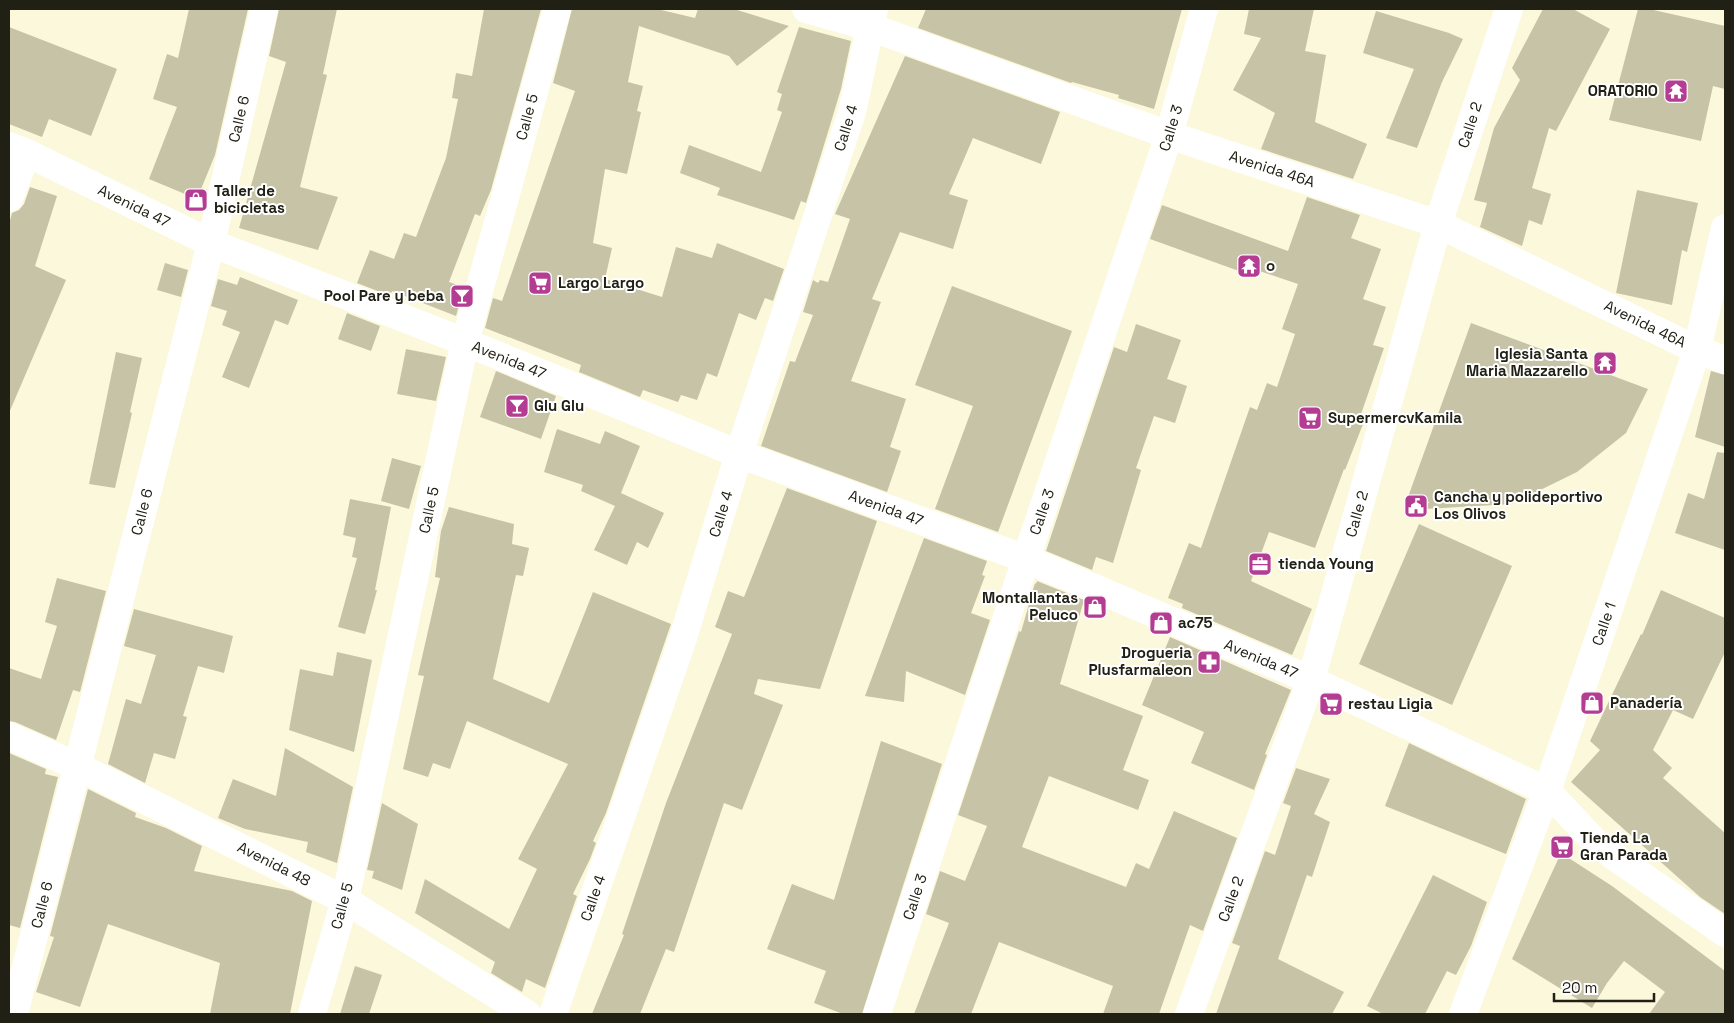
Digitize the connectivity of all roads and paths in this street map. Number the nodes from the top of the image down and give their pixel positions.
1 (264, 9) edge
2 (557, 9) edge
3 (806, 9) edge
4 (1204, 9) edge
5 (1509, 9) edge
6 (872, 18) edge
7 (1169, 135) junction
8 (18, 150) edge
9 (9, 198) edge
10 (1438, 224) junction
11 (1725, 228) edge
12 (211, 243) junction
13 (465, 342) junction
14 (1697, 350) junction
15 (1725, 360) edge
16 (739, 454) junction
17 (1026, 558) junction
18 (1311, 680) junction
19 (9, 736) edge
20 (78, 766) junction
21 (1547, 791) junction
22 (345, 900) junction
23 (1725, 933) edge
24 (14, 1014) edge
25 (312, 1014) edge
26 (527, 1014) edge
27 (553, 1014) edge
28 (877, 1014) edge
29 (1189, 1014) edge
30 (1463, 1014) edge

1 - 12 street, Calle 6
2 - 13 street, Calle 5
3 - 6 street, Avenida 46A
4 - 7 street, Calle 3
5 - 10 street, Calle 2
6 - 7 street, Avenida 46A
6 - 16 street, Calle 4
7 - 10 street, Avenida 46A
7 - 17 street, Calle 3
8 - 9 street
8 - 12 street, Avenida 47
10 - 14 street, Avenida 46A
10 - 18 street, Calle 2
11 - 14 street, Calle 1
12 - 13 street, Avenida 47
12 - 20 street, Calle 6
13 - 16 street, Avenida 47
13 - 22 street, Calle 5
14 - 15 street, Avenida 46A
14 - 21 street, Calle 1
16 - 17 street, Avenida 47
16 - 27 street, Calle 4
17 - 18 street, Avenida 47
17 - 28 street, Calle 3
18 - 21 street, Avenida 47
18 - 29 street, Calle 2
19 - 20 street, Avenida 48
20 - 22 street, Avenida 48
20 - 24 street, Calle 6
21 - 23 street, Avenida 47
21 - 30 street, Calle 1
22 - 25 street, Calle 5
22 - 26 street, Avenida 48

